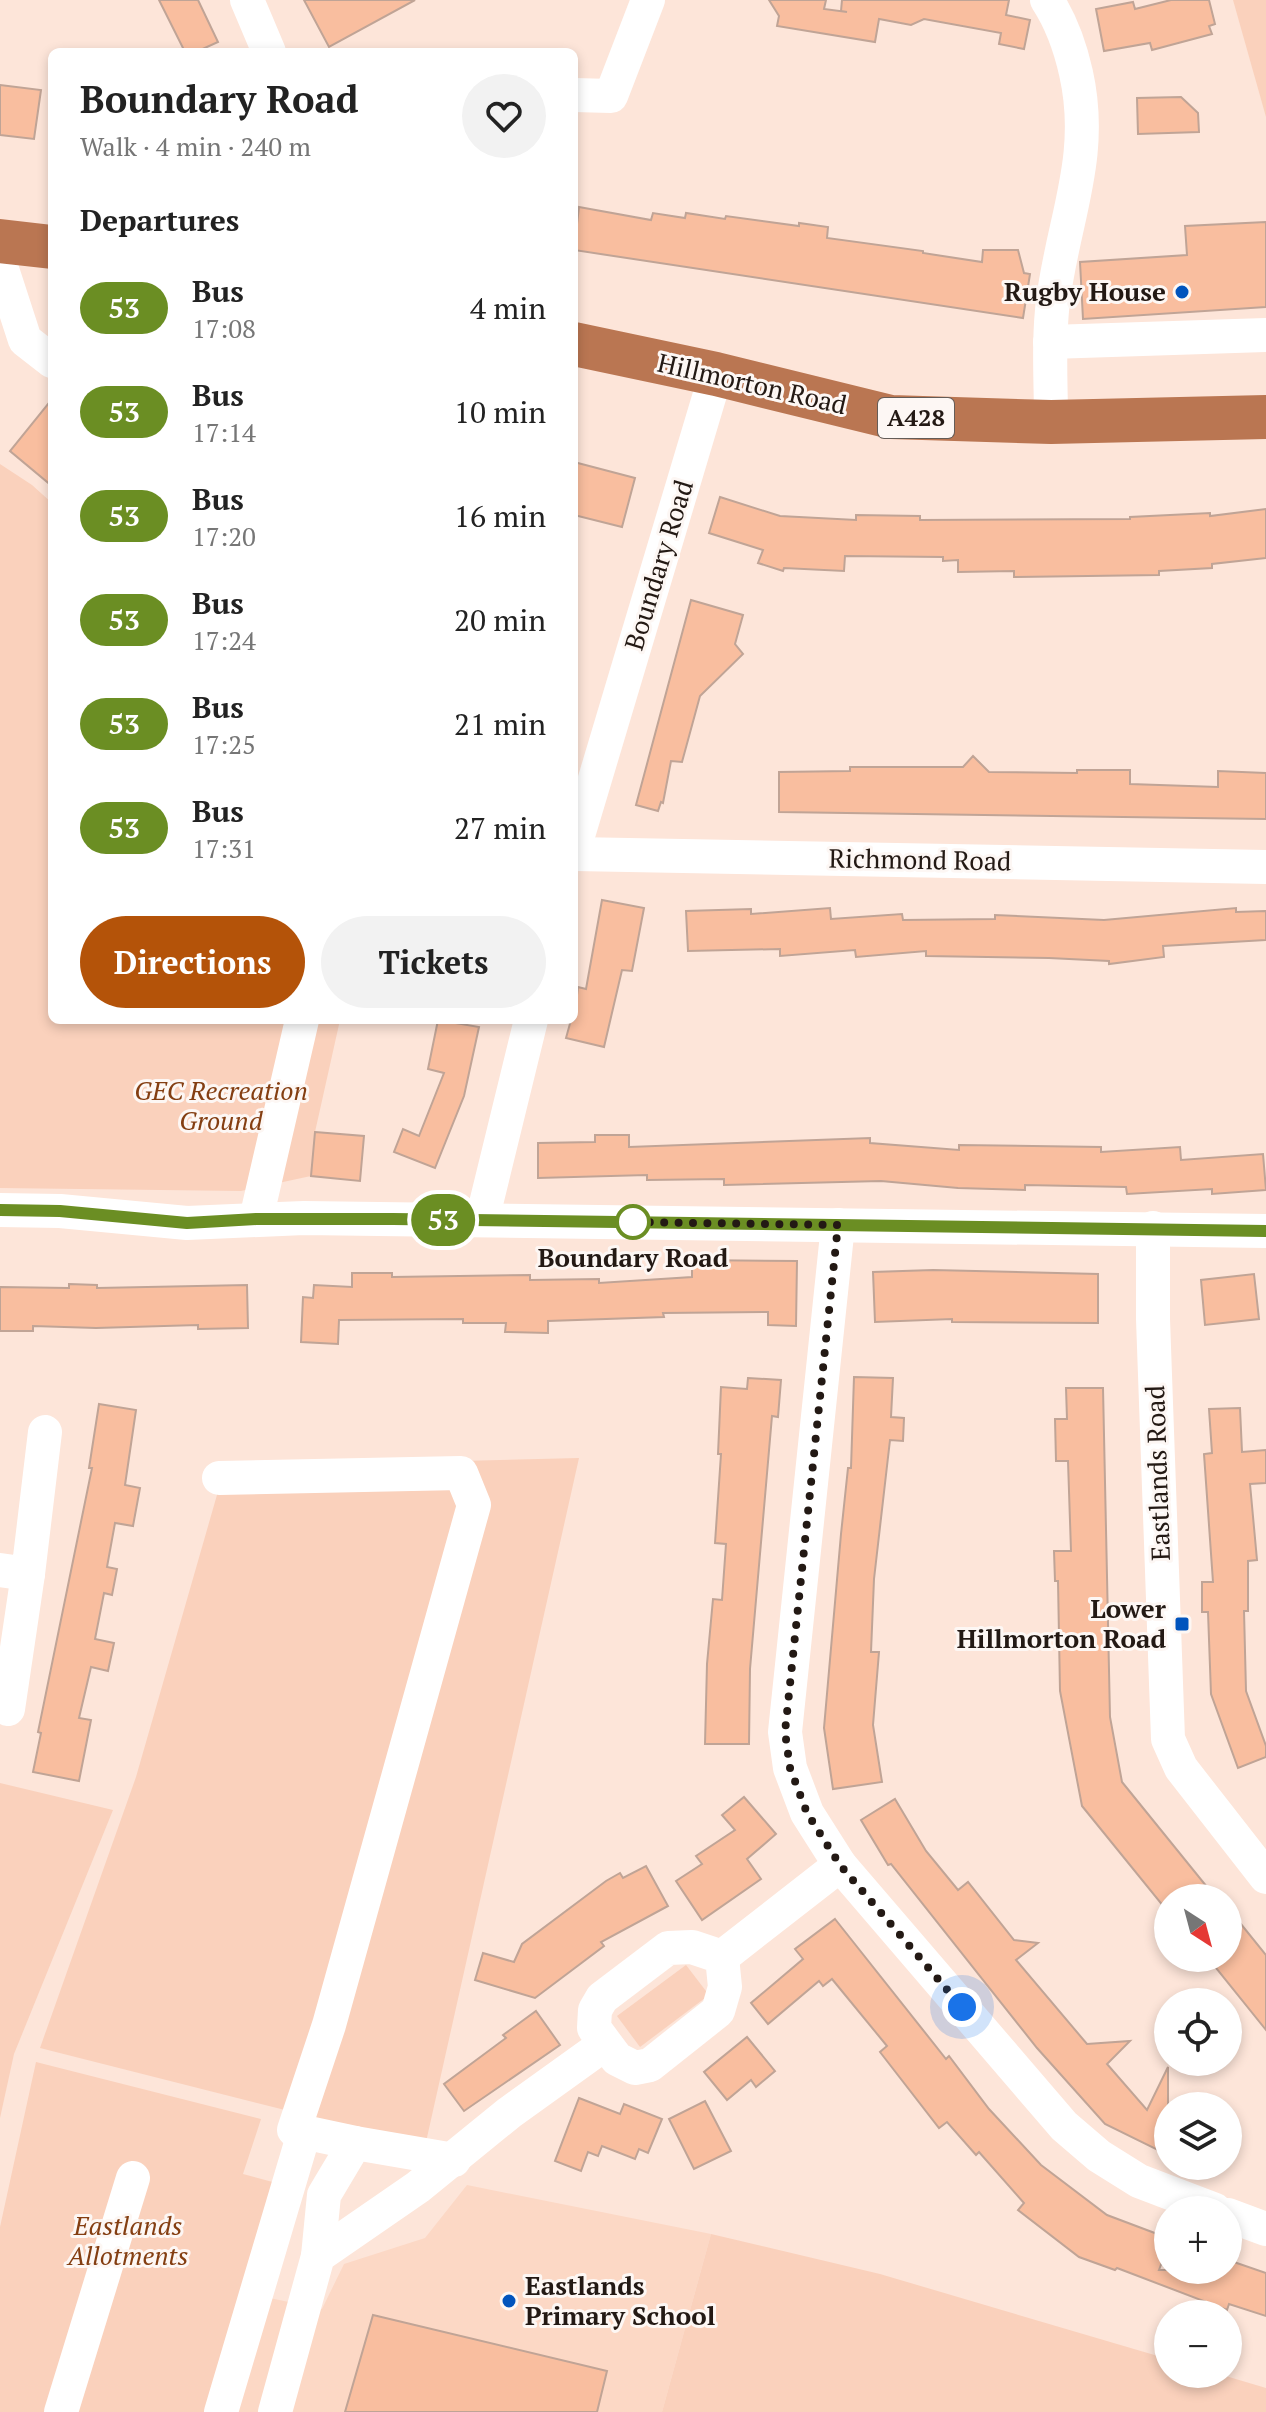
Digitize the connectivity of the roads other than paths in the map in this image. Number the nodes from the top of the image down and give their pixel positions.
1 (247, 0) edge
2 (648, 0) edge
3 (1047, 0) edge
4 (267, 48) edge
5 (578, 95) edge
6 (0, 241) edge
7 (48, 247) edge
8 (0, 263) edge
9 (1266, 335) edge
10 (1050, 342) junction
11 (578, 345) edge
12 (48, 358) edge
13 (716, 374) junction
14 (1266, 417) edge
15 (1051, 422) junction
16 (578, 838) edge
17 (578, 851) edge
18 (1266, 867) edge
19 (301, 1024) edge
20 (530, 1024) edge
21 (0, 1210) edge
22 (256, 1219) junction
23 (482, 1220) junction
24 (838, 1225) junction
25 (1153, 1228) junction
26 (1266, 1231) edge
27 (45, 1432) dead end
28 (219, 1478) dead end
29 (14, 1572) edge
30 (8, 1709) dead end
31 (840, 1865) junction
32 (1266, 1877) edge
33 (722, 1957) junction
34 (605, 2044) junction
35 (304, 2133) junction
36 (355, 2143) junction
37 (454, 2160) junction
38 (133, 2178) dead end
39 (1178, 2196) edge
40 (1242, 2220) edge
41 (1266, 2229) edge
42 (318, 2256) junction
43 (61, 2412) edge
44 (221, 2412) edge
45 (275, 2412) edge

1 - 4 street
2 - 5 street
3 - 10 street
6 - 7 highway
8 - 12 street
9 - 10 street
10 - 15 street
11 - 13 highway, Hillmorton Road / A428
13 - 15 highway, Hillmorton Road / A428
13 - 16 street, Boundary Road
14 - 15 highway, Hillmorton Road / A428
17 - 18 street, Richmond Road
19 - 22 street
20 - 23 street
21 - 22 street
22 - 23 street
23 - 24 street
24 - 25 street
24 - 31 street
25 - 26 street
25 - 32 street, Eastlands Road
27 - 29 street
28 - 35 street
29 - 30 street
31 - 33 street
31 - 39 street
33 - 34 street
33 - 34 street
34 - 37 street
35 - 36 street
35 - 44 street
36 - 37 street
36 - 42 street
37 - 42 street
38 - 43 street
40 - 41 street
42 - 45 street

